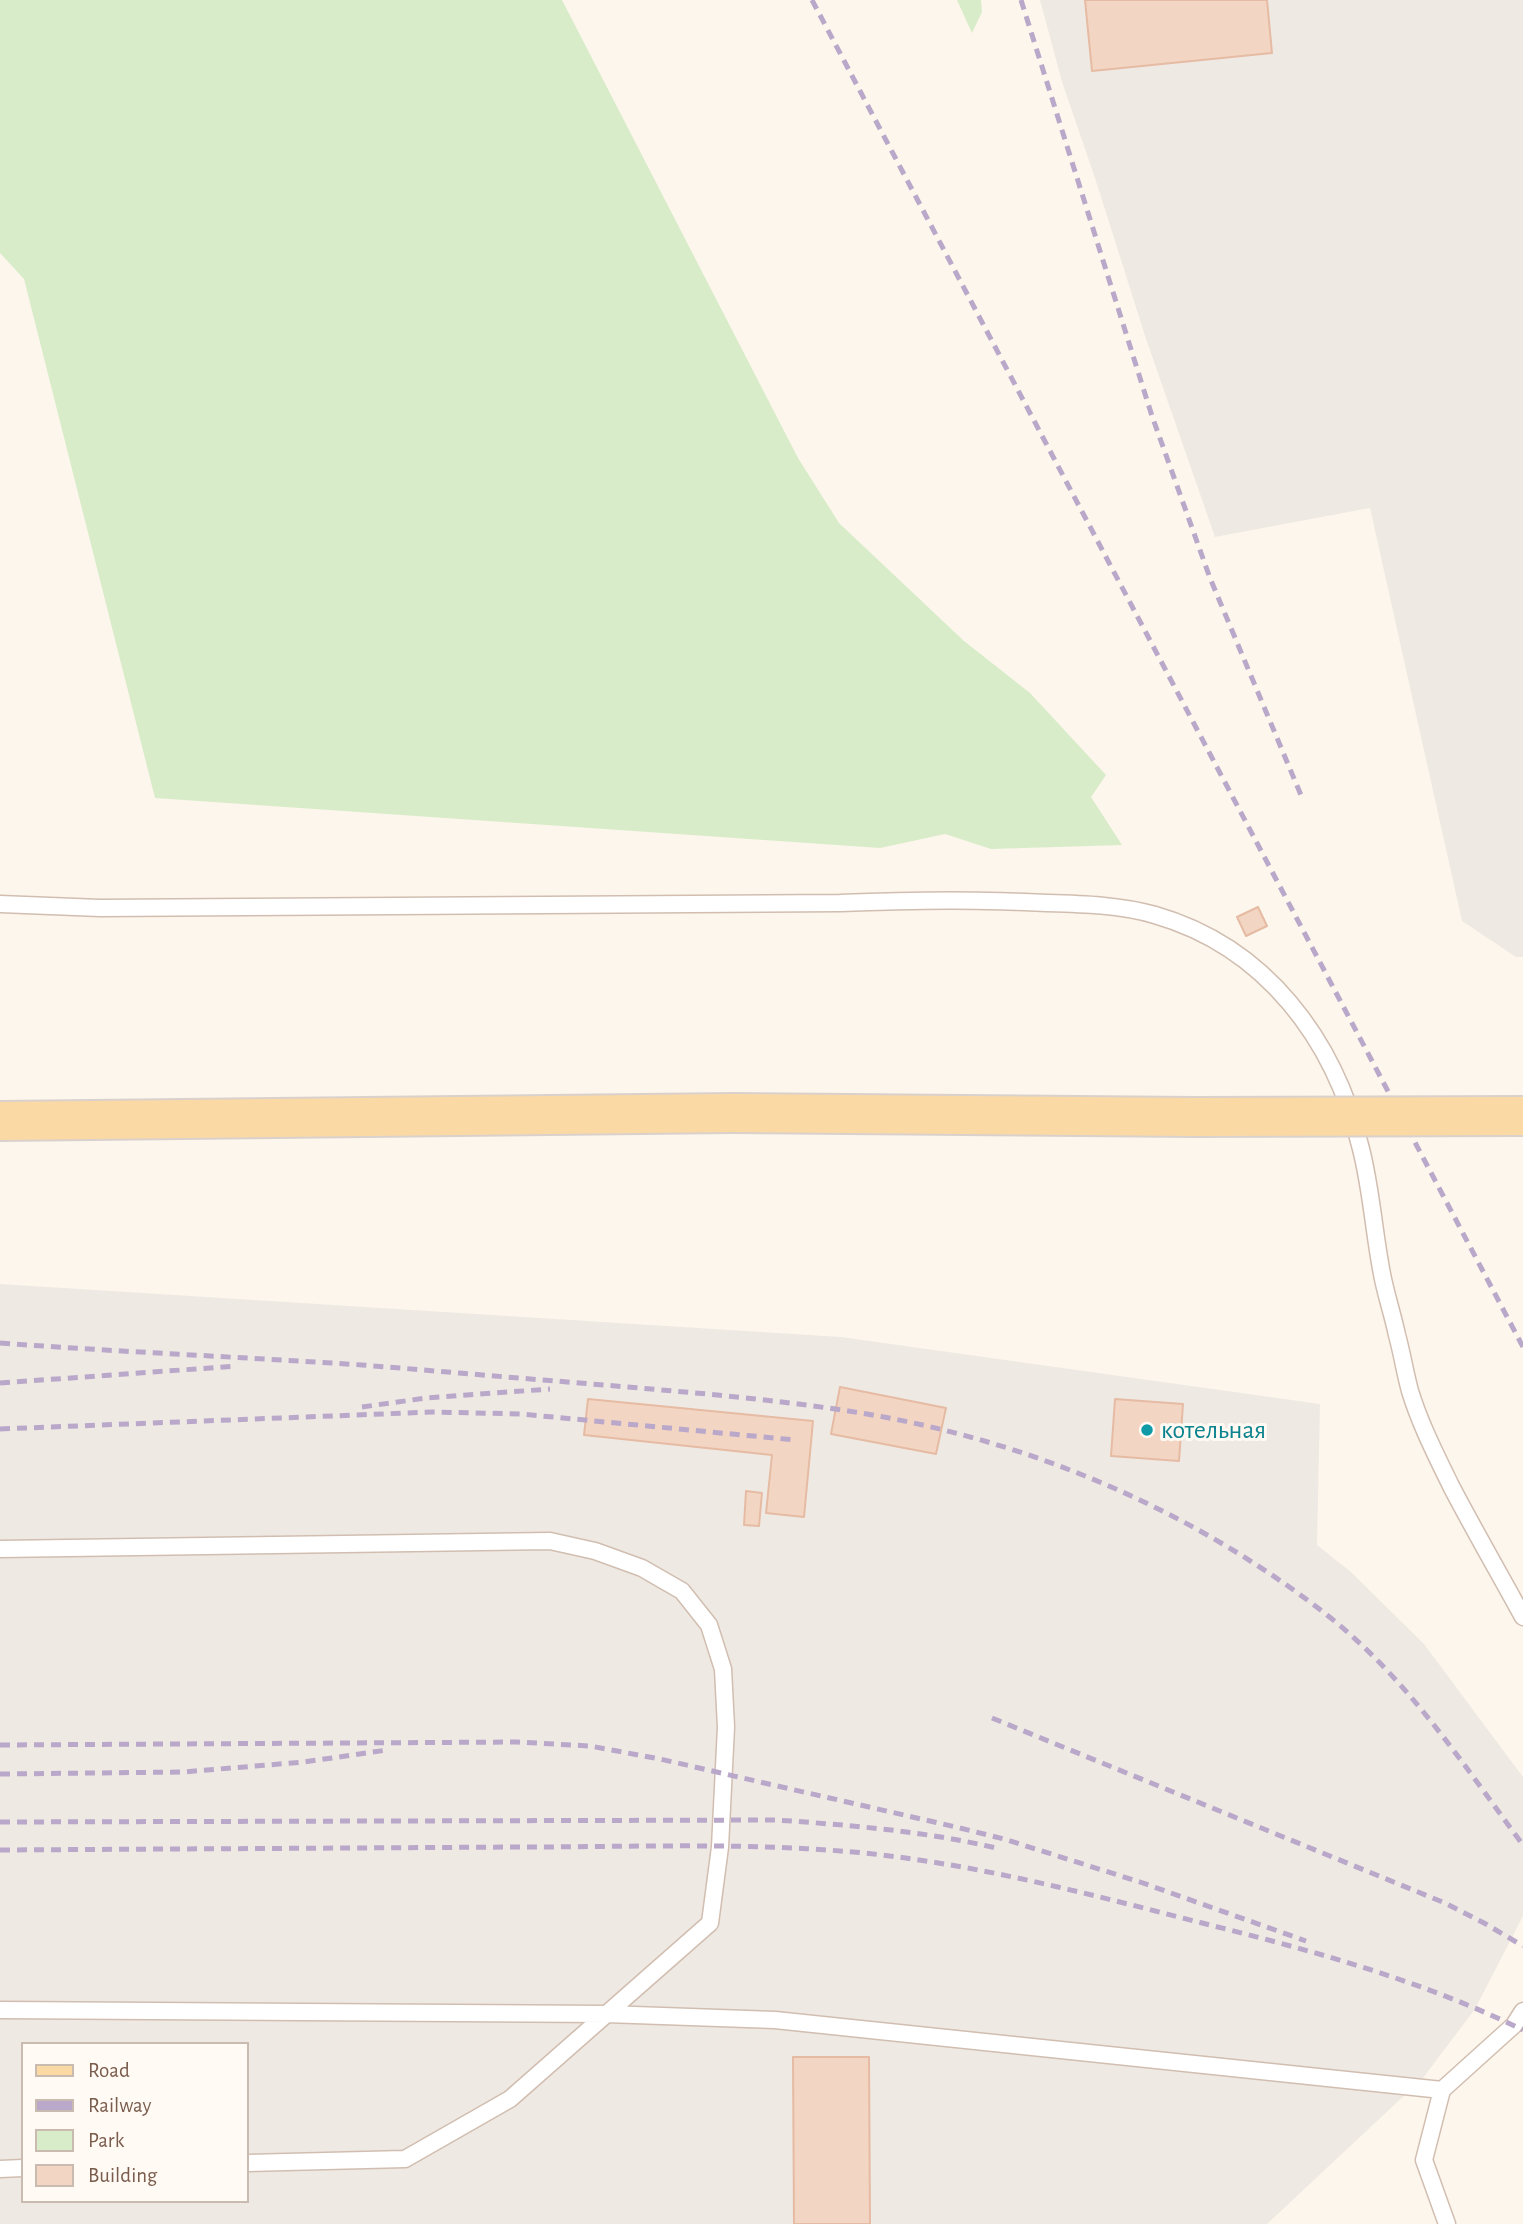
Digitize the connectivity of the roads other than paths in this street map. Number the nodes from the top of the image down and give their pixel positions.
1 (0, 904) edge
2 (1523, 1116) edge
3 (0, 1121) edge
4 (0, 1549) edge
5 (1523, 1617) edge
6 (0, 2010) edge
7 (1523, 2011) edge
8 (606, 2014) junction
9 (1441, 2090) junction
10 (248, 2163) edge
11 (21, 2168) edge
12 (0, 2169) edge
13 (1447, 2224) edge

1 - 5 lane
2 - 3 main road, bridge
4 - 8 lane
6 - 8 lane
7 - 9 lane
8 - 9 lane
8 - 10 lane
9 - 13 lane
11 - 12 lane

